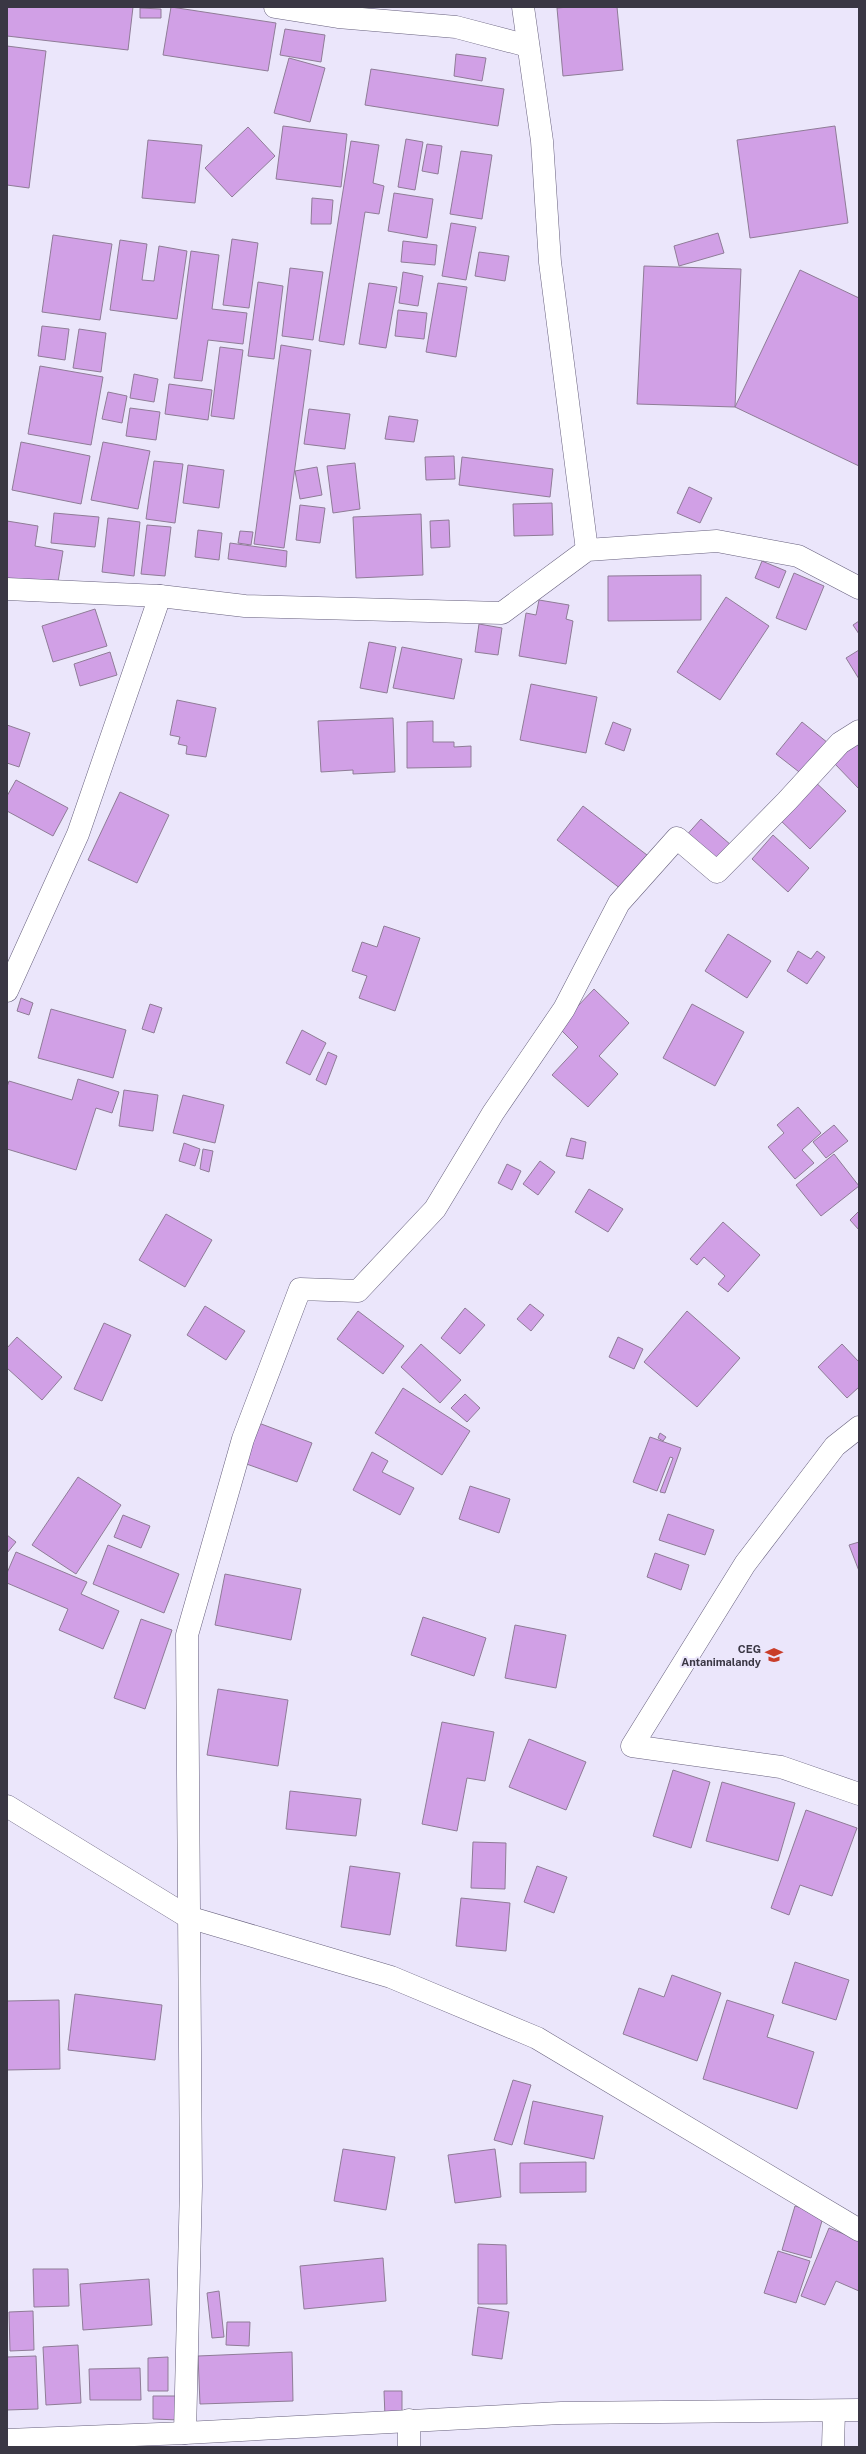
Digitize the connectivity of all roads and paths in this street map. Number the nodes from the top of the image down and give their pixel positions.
1 (275, 7) edge
2 (523, 7) edge
3 (528, 46) junction
4 (587, 550) junction
5 (7, 588) edge
6 (859, 588) edge
7 (160, 596) junction
8 (859, 731) edge
9 (7, 991) edge
10 (859, 1427) edge
11 (859, 1794) edge
12 (7, 1806) edge
13 (188, 1917) junction
14 (859, 2230) edge
15 (859, 2410) edge
16 (834, 2411) junction
17 (409, 2420) junction
18 (184, 2433) junction
19 (7, 2440) edge
20 (410, 2447) edge
21 (833, 2447) edge

1 - 3 street
2 - 3 street
3 - 4 street
4 - 6 street
4 - 7 street
5 - 7 street
7 - 9 street
8 - 13 street
10 - 11 street
12 - 13 street
13 - 14 street
13 - 18 street
15 - 16 street
16 - 17 street
16 - 21 street
17 - 18 street
17 - 20 street
18 - 19 street

